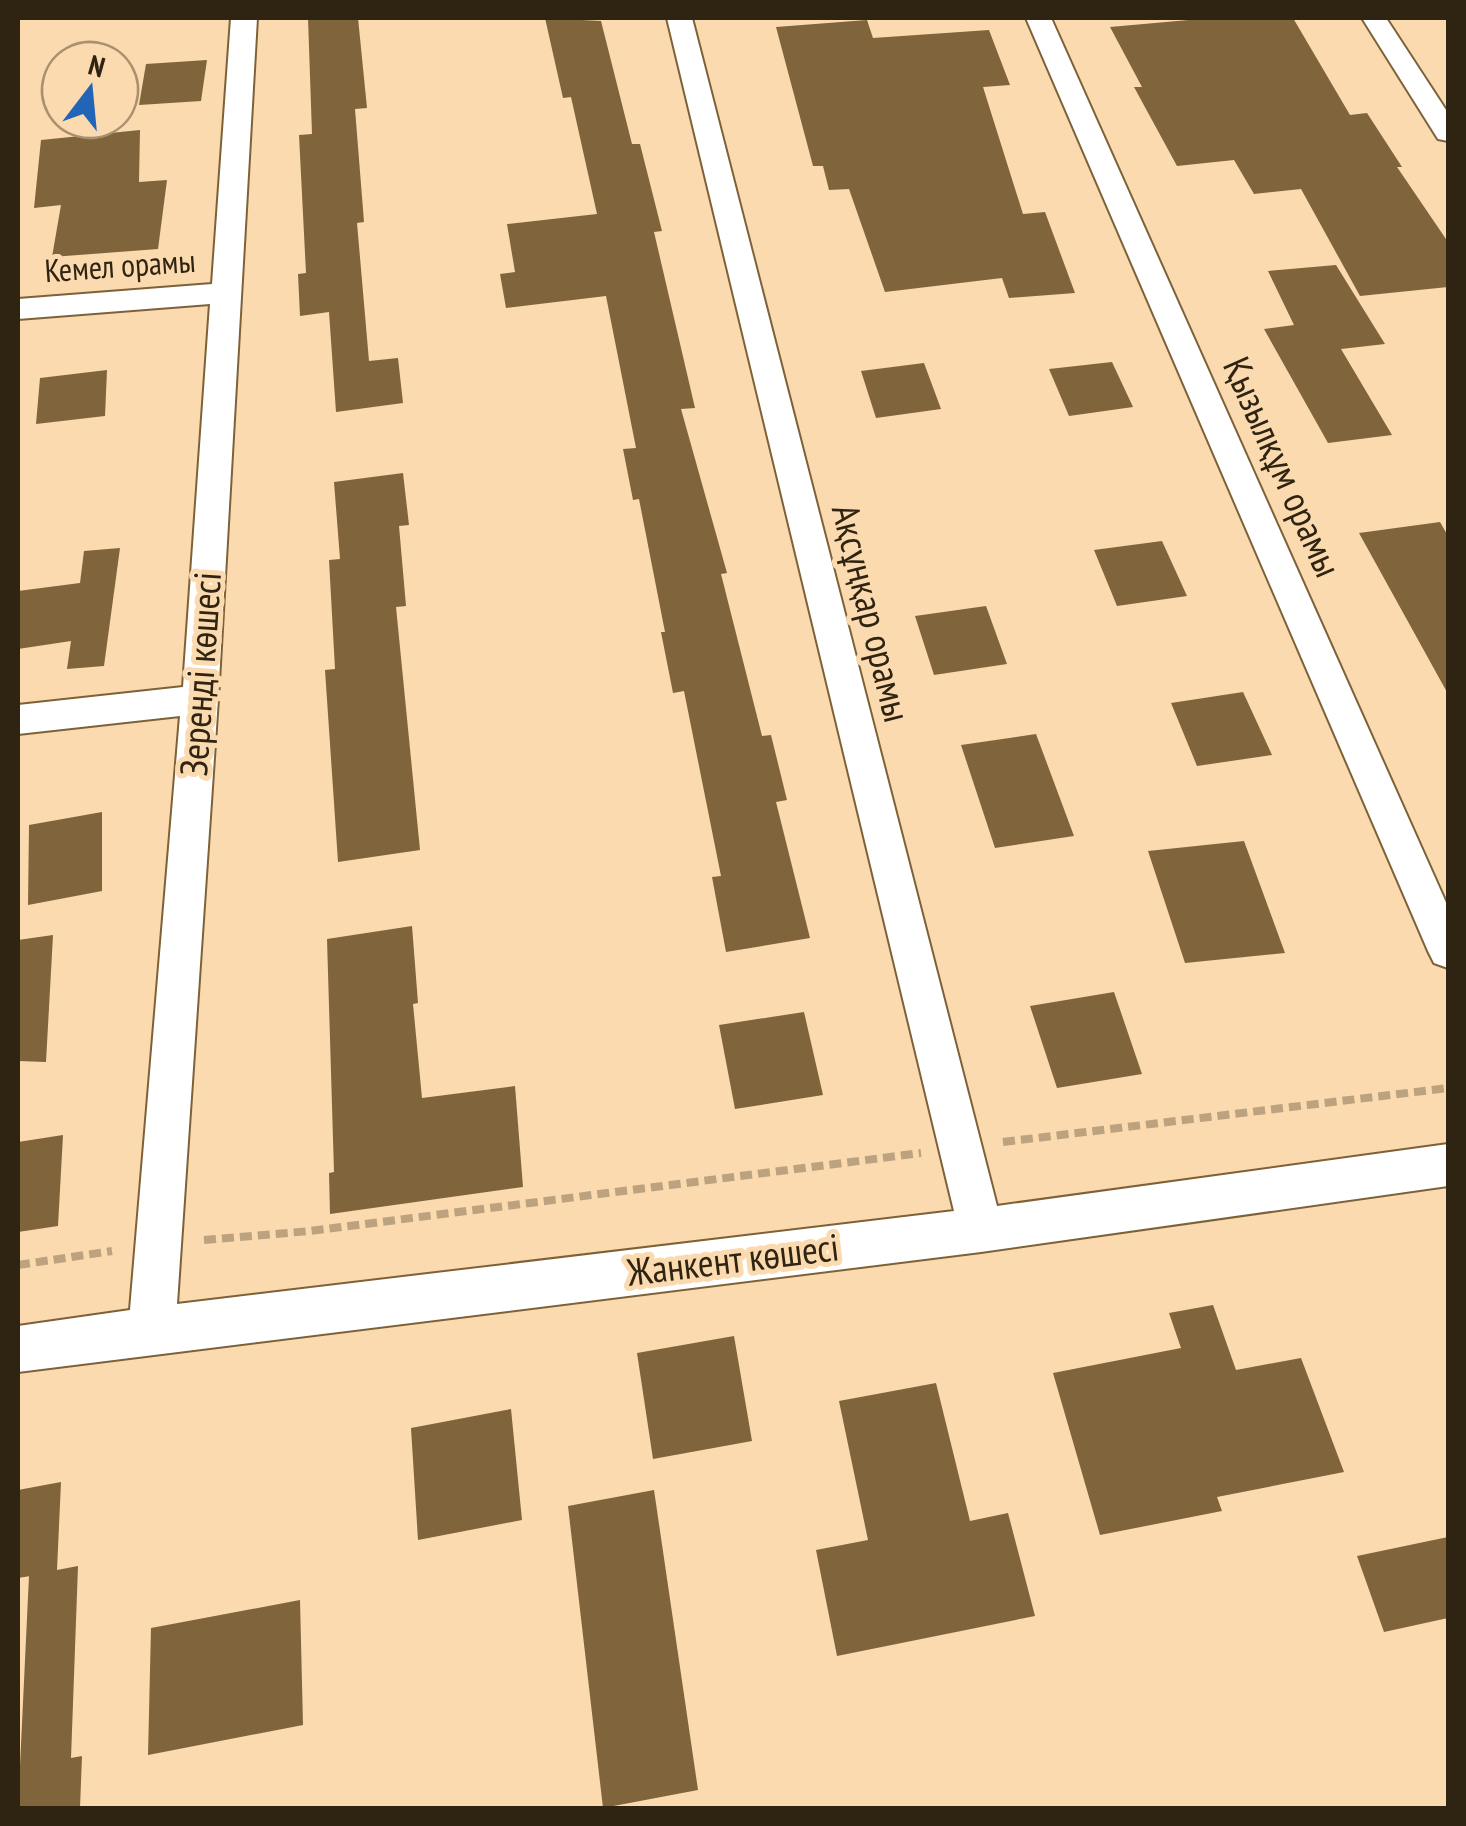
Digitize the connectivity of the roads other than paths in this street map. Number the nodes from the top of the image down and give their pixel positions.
1 (244, 18) edge
2 (679, 18) edge
3 (1038, 18) edge
4 (1374, 18) edge
5 (1448, 133) edge
6 (227, 294) junction
7 (18, 309) edge
8 (200, 699) junction
9 (18, 720) edge
10 (1448, 951) edge
11 (1448, 1166) edge
12 (981, 1230) junction
13 (152, 1330) junction
14 (18, 1350) edge

1 - 6 street, Зеренді көшесі
2 - 12 street, Ақсұңқар орамы
3 - 10 street, Қызылқұм орамы
4 - 5 street
6 - 7 street, Кемел орамы
6 - 8 street, Зеренді көшесі
8 - 9 street
8 - 13 street, Зеренді көшесі
11 - 12 street, Жанкент көшесі
12 - 13 street, Жанкент көшесі
13 - 14 street, Жанкент көшесі

